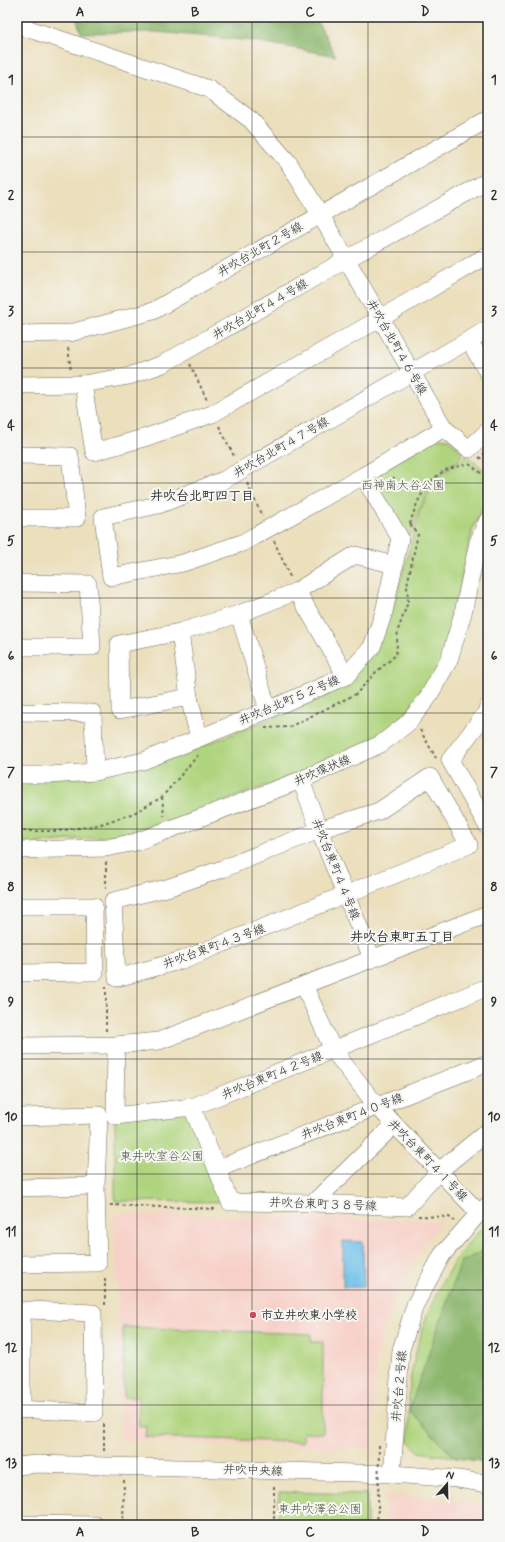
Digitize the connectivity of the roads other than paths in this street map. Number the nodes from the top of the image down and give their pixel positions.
1 (17, 25) edge
2 (488, 119) edge
3 (488, 181) edge
4 (320, 214) junction
5 (488, 255) edge
6 (347, 259) junction
7 (381, 318) junction
8 (488, 329) edge
9 (17, 334) edge
10 (469, 340) junction
11 (412, 372) junction
12 (488, 373) edge
13 (78, 384) junction
14 (17, 385) edge
15 (444, 428) junction
16 (488, 431) edge
17 (17, 455) edge
18 (363, 476) junction
19 (17, 518) edge
20 (488, 520) edge
21 (395, 565) junction
22 (17, 582) edge
23 (297, 591) junction
24 (239, 614) junction
25 (180, 632) junction
26 (17, 647) edge
27 (346, 676) junction
28 (189, 697) junction
29 (268, 710) junction
30 (487, 711) edge
31 (17, 712) edge
32 (201, 744) junction
33 (95, 772) junction
34 (17, 775) edge
35 (301, 780) junction
36 (488, 827) edge
37 (319, 830) junction
38 (17, 850) edge
39 (346, 895) junction
40 (17, 906) edge
41 (488, 914) edge
42 (372, 958) junction
43 (17, 973) edge
44 (304, 985) junction
45 (488, 987) edge
46 (116, 1045) junction
47 (17, 1046) edge
48 (333, 1050) junction
49 (488, 1063) edge
50 (377, 1106) junction
51 (192, 1108) junction
52 (17, 1117) edge
53 (394, 1125) junction
54 (488, 1130) edge
55 (217, 1169) junction
56 (438, 1171) junction
57 (96, 1186) junction
58 (17, 1188) edge
59 (313, 1203) junction
60 (483, 1209) edge
61 (17, 1264) edge
62 (19, 1312) edge
63 (20, 1410) edge
64 (17, 1466) edge
65 (392, 1474) junction
66 (488, 1484) edge
67 (17, 1524) edge
68 (47, 1524) edge
69 (95, 1525) edge

1 - 4 street, 井吹台北町４６号線
2 - 4 street, 井吹台北町２号線
3 - 6 street, 井吹台北町４４号線
4 - 6 street, 井吹台北町４６号線
4 - 9 street, 井吹台北町２号線
5 - 7 street
6 - 7 street, 井吹台北町４６号線
6 - 13 street, 井吹台北町４４号線
7 - 11 street, 井吹台北町４６号線
7 - 13 street
8 - 10 street, 井吹台北町４７号線
10 - 11 street, 井吹台北町４７号線
10 - 12 street
11 - 15 street, 井吹台北町４６号線
11 - 18 street, 井吹台北町４７号線
13 - 14 street, 井吹台北町４４号線
15 - 16 street, 井吹台北町４６号線
15 - 18 street, 井吹台北町４７号線
17 - 19 street
18 - 21 street, 井吹台北町５２号線
20 - 35 street, 井吹環状線
21 - 23 street
21 - 27 street, 井吹台北町５２号線
22 - 26 street
23 - 24 street
23 - 27 street
24 - 25 street
24 - 29 street
25 - 28 street
25 - 28 street
27 - 29 street, 井吹台北町５２号線
28 - 32 street
29 - 32 street, 井吹台北町５２号線
30 - 36 street
31 - 33 street
32 - 33 street, 井吹台北町５２号線
33 - 34 street, 井吹台北町５２号線
35 - 37 street, 井吹台東町４４号線
35 - 38 street, 井吹環状線
37 - 39 street, 井吹台東町４４号線
37 - 39 street, 井吹台東町４３号線
37 - 39 street, 井吹台東町４３号線
39 - 42 street, 井吹台東町４４号線
40 - 43 street
41 - 42 street
42 - 44 street
44 - 46 street
44 - 48 street, 井吹台東町４１号線
45 - 48 street, 井吹台東町４２号線
46 - 47 street
46 - 51 street, 井吹台東町４２号線
48 - 50 street, 井吹台東町４１号線
48 - 51 street, 井吹台東町４２号線
49 - 50 street, 井吹台東町４０号線
50 - 53 street, 井吹台東町４１号線
50 - 55 street, 井吹台東町４０号線
51 - 55 street, 井吹台東町３８号線
52 - 57 street
53 - 56 street, 井吹台東町４１号線
53 - 59 street
54 - 56 street, 井吹台東町３８号線
55 - 59 street, 井吹台東町３８号線
56 - 59 street, 井吹台東町３８号線
56 - 60 street, 井吹台東町４１号線
57 - 58 street
57 - 61 street
60 - 65 street, 井吹台２号線
62 - 63 street
62 - 63 street
64 - 65 street, 井吹中央線
65 - 66 street, 井吹中央線
67 - 68 street
68 - 69 street

